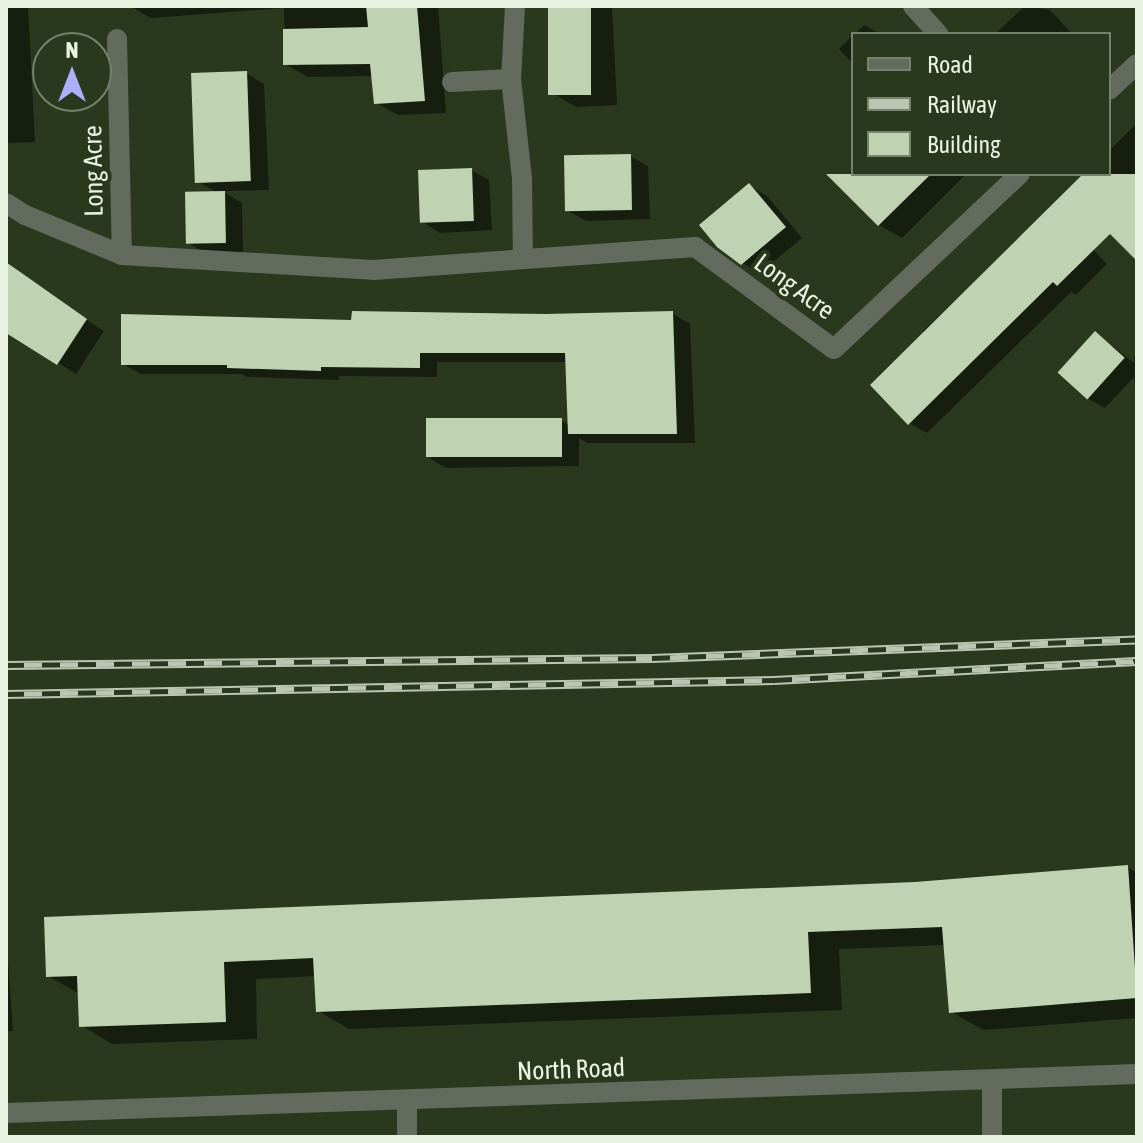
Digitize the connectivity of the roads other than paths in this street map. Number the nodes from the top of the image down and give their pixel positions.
1 (515, 6) edge
2 (913, 6) edge
3 (936, 32) edge
4 (117, 39) dead end
5 (1137, 64) edge
6 (511, 79) junction
7 (452, 82) dead end
8 (1111, 88) edge
9 (1018, 176) edge
10 (6, 203) edge
11 (122, 255) junction
12 (523, 258) junction
13 (1137, 1074) edge
14 (992, 1080) junction
15 (407, 1101) junction
16 (6, 1113) edge
17 (407, 1137) edge
18 (992, 1137) edge

1 - 6 street
2 - 3 street
4 - 11 street, Long Acre
5 - 8 street
6 - 7 street
6 - 12 street
9 - 12 street, Long Acre
10 - 11 street, Long Acre
11 - 12 street, Long Acre
13 - 14 street, North Road
14 - 15 street, North Road
14 - 18 street
15 - 16 street, North Road
15 - 17 street

